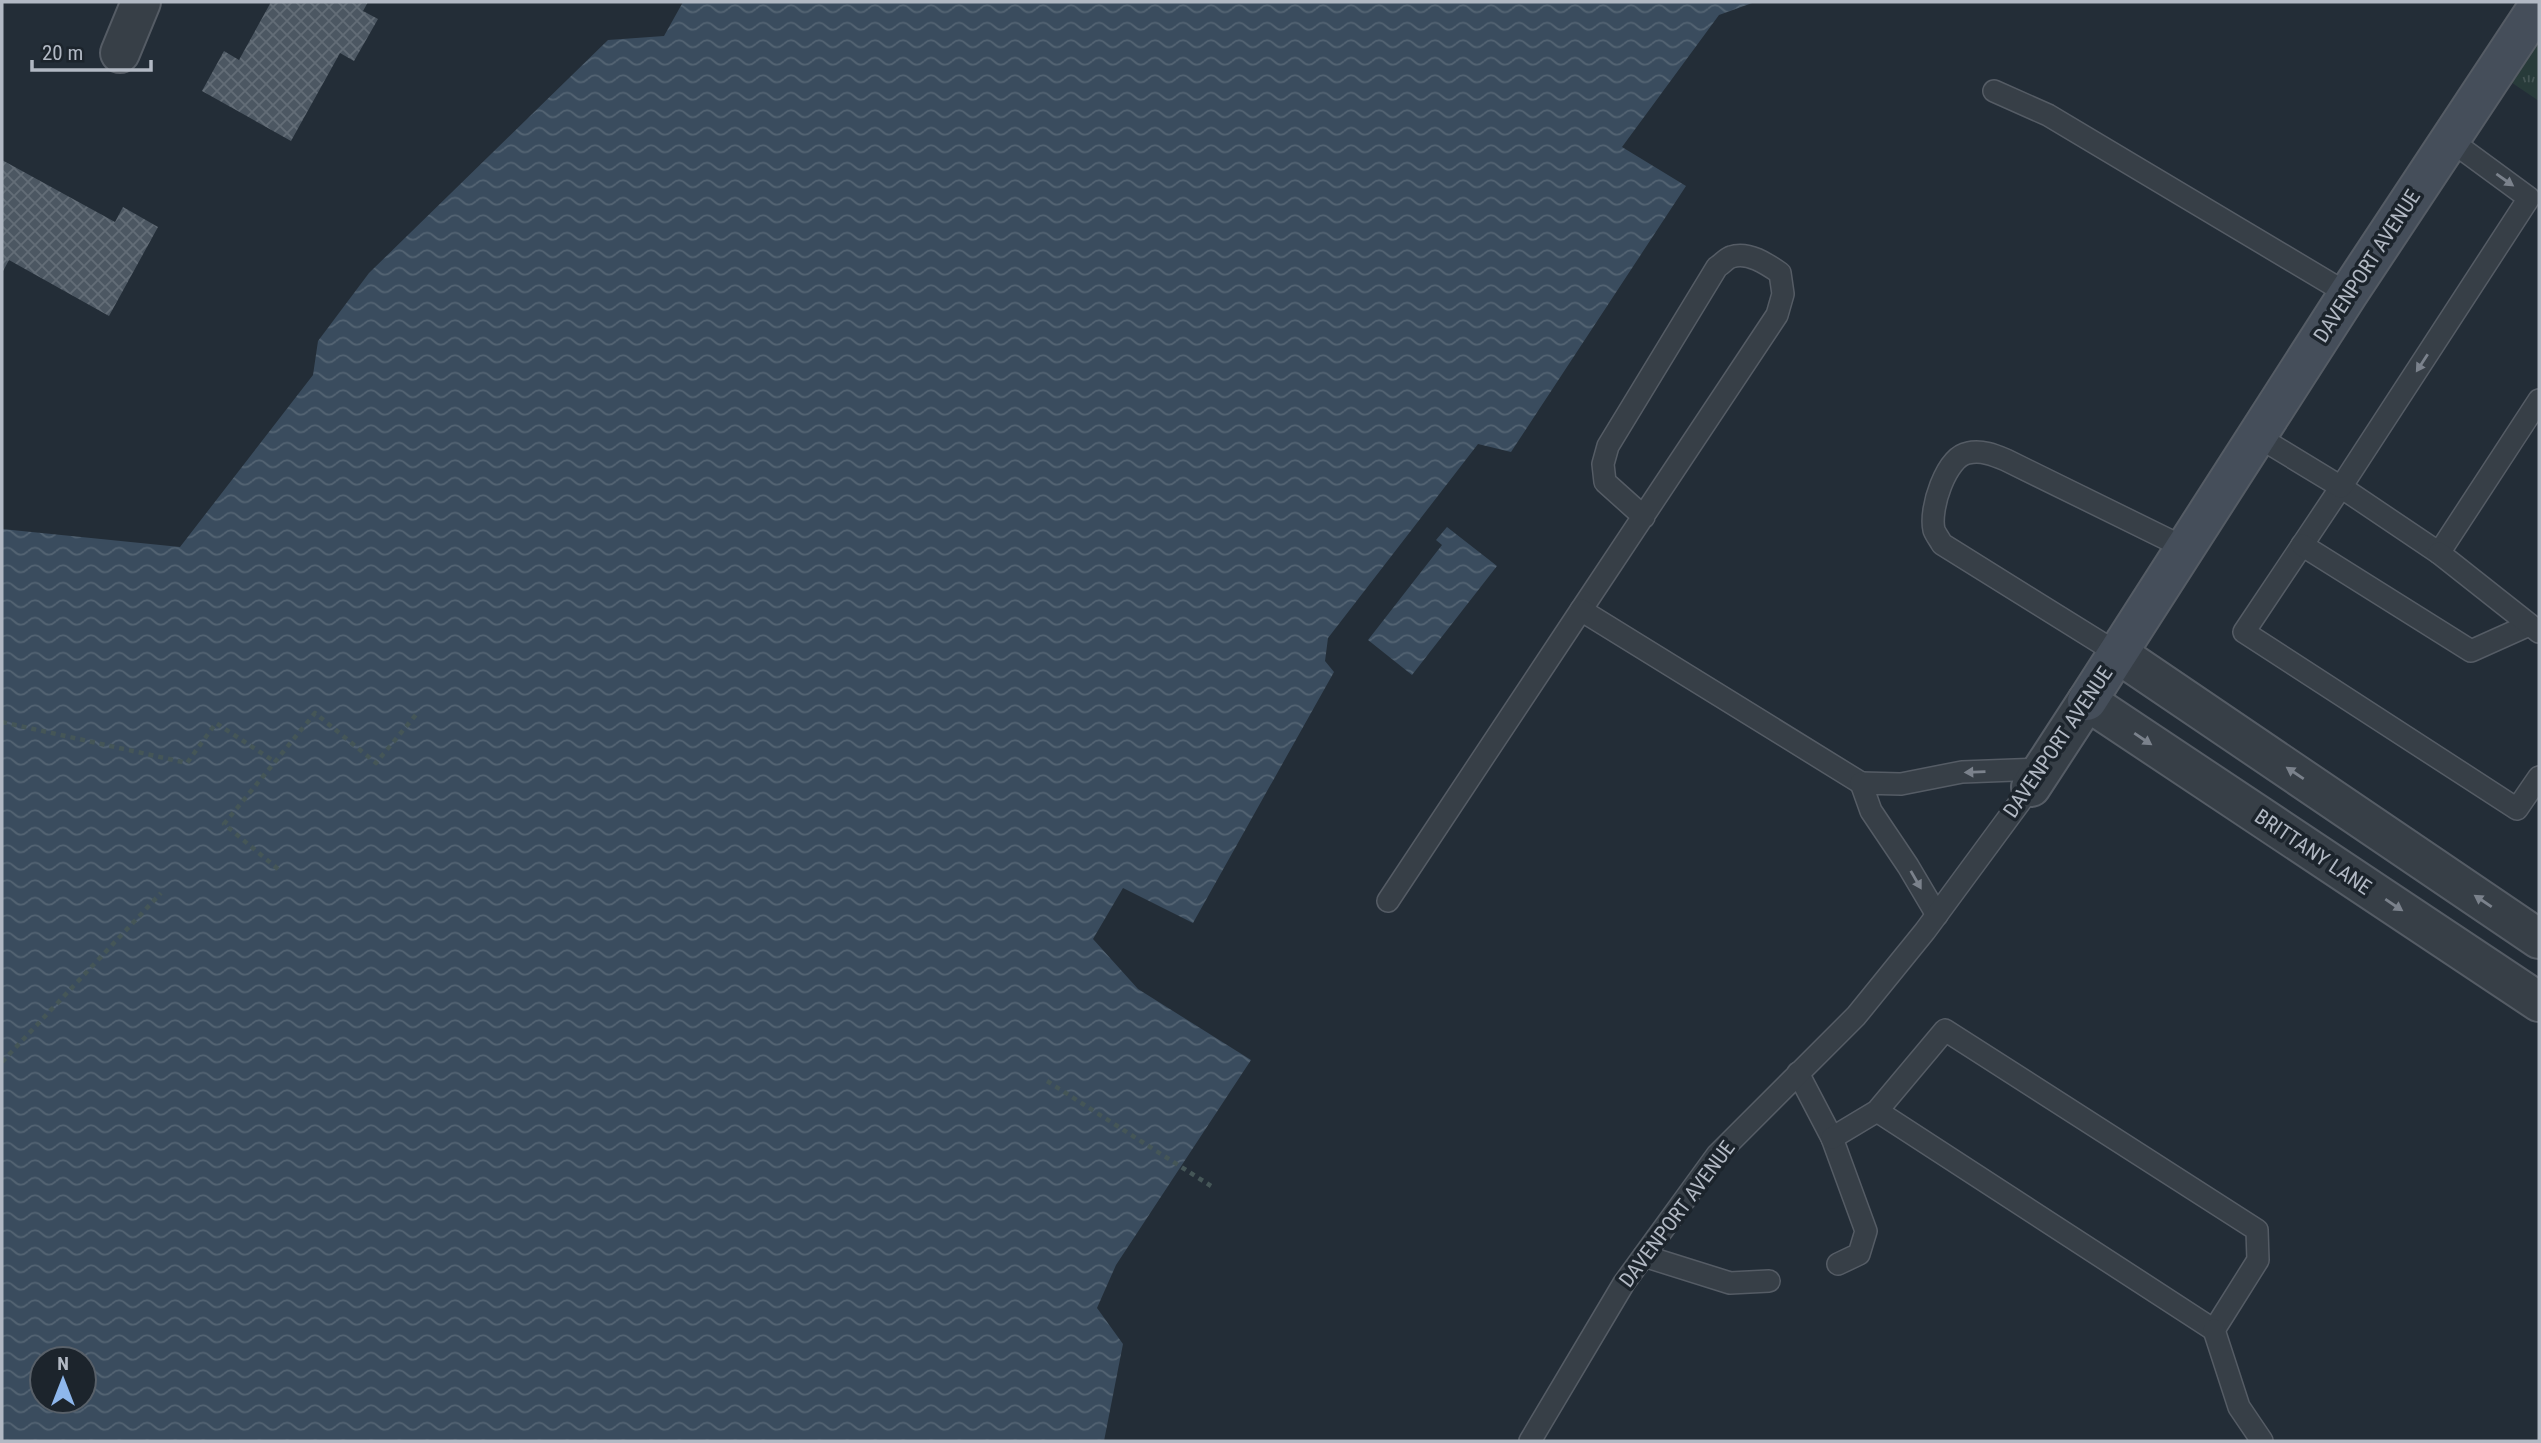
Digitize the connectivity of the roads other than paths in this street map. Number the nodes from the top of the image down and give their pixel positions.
1 (141, 2) edge
2 (2539, 5) edge
3 (120, 53) dead end
4 (1994, 91) dead end
5 (2450, 140) junction
6 (2534, 201) edge
7 (2348, 294) junction
8 (2539, 400) edge
9 (2257, 436) junction
10 (2340, 487) junction
11 (1644, 516) junction
12 (2302, 545) junction
13 (2185, 548) junction
14 (2439, 553) junction
15 (1581, 610) junction
16 (2534, 629) edge
17 (2117, 653) junction
18 (2087, 701) junction
19 (2539, 777) edge
20 (2037, 778) junction
21 (1861, 783) junction
22 (1388, 901) dead end
23 (1937, 915) junction
24 (2539, 939) edge
25 (2539, 1002) edge
26 (1798, 1073) junction
27 (1877, 1111) junction
28 (1832, 1138) junction
29 (1644, 1256) junction
30 (1838, 1264) dead end
31 (1769, 1281) dead end
32 (2214, 1330) junction
33 (1530, 1441) edge
34 (2262, 1441) edge

1 - 3 street
2 - 5 street, DAVENPORT AVENUE
4 - 7 lane
5 -> 6 lane
5 - 7 street, DAVENPORT AVENUE
6 -> 10 lane
7 - 9 street, DAVENPORT AVENUE
8 - 14 lane
9 - 10 lane
9 - 13 street, DAVENPORT AVENUE
10 - 12 lane
10 - 14 lane
11 - 11 lane
11 - 15 lane
12 - 16 lane
12 - 19 lane
13 - 17 street, DAVENPORT AVENUE
13 - 17 lane
14 - 16 lane
15 - 21 lane
15 - 22 lane
17 - 18 street, DAVENPORT AVENUE
24 -> 17 street
18 - 20 street, DAVENPORT AVENUE
18 -> 25 street, BRITTANY LANE
20 -> 21 lane
20 - 23 lane, DAVENPORT AVENUE
21 -> 23 lane
23 - 26 lane, DAVENPORT AVENUE
26 - 28 lane
26 - 29 lane, DAVENPORT AVENUE
27 - 28 lane
27 - 32 lane
27 - 32 lane
28 - 30 lane
29 - 31 lane
29 - 33 lane, DAVENPORT AVENUE
32 - 34 lane

